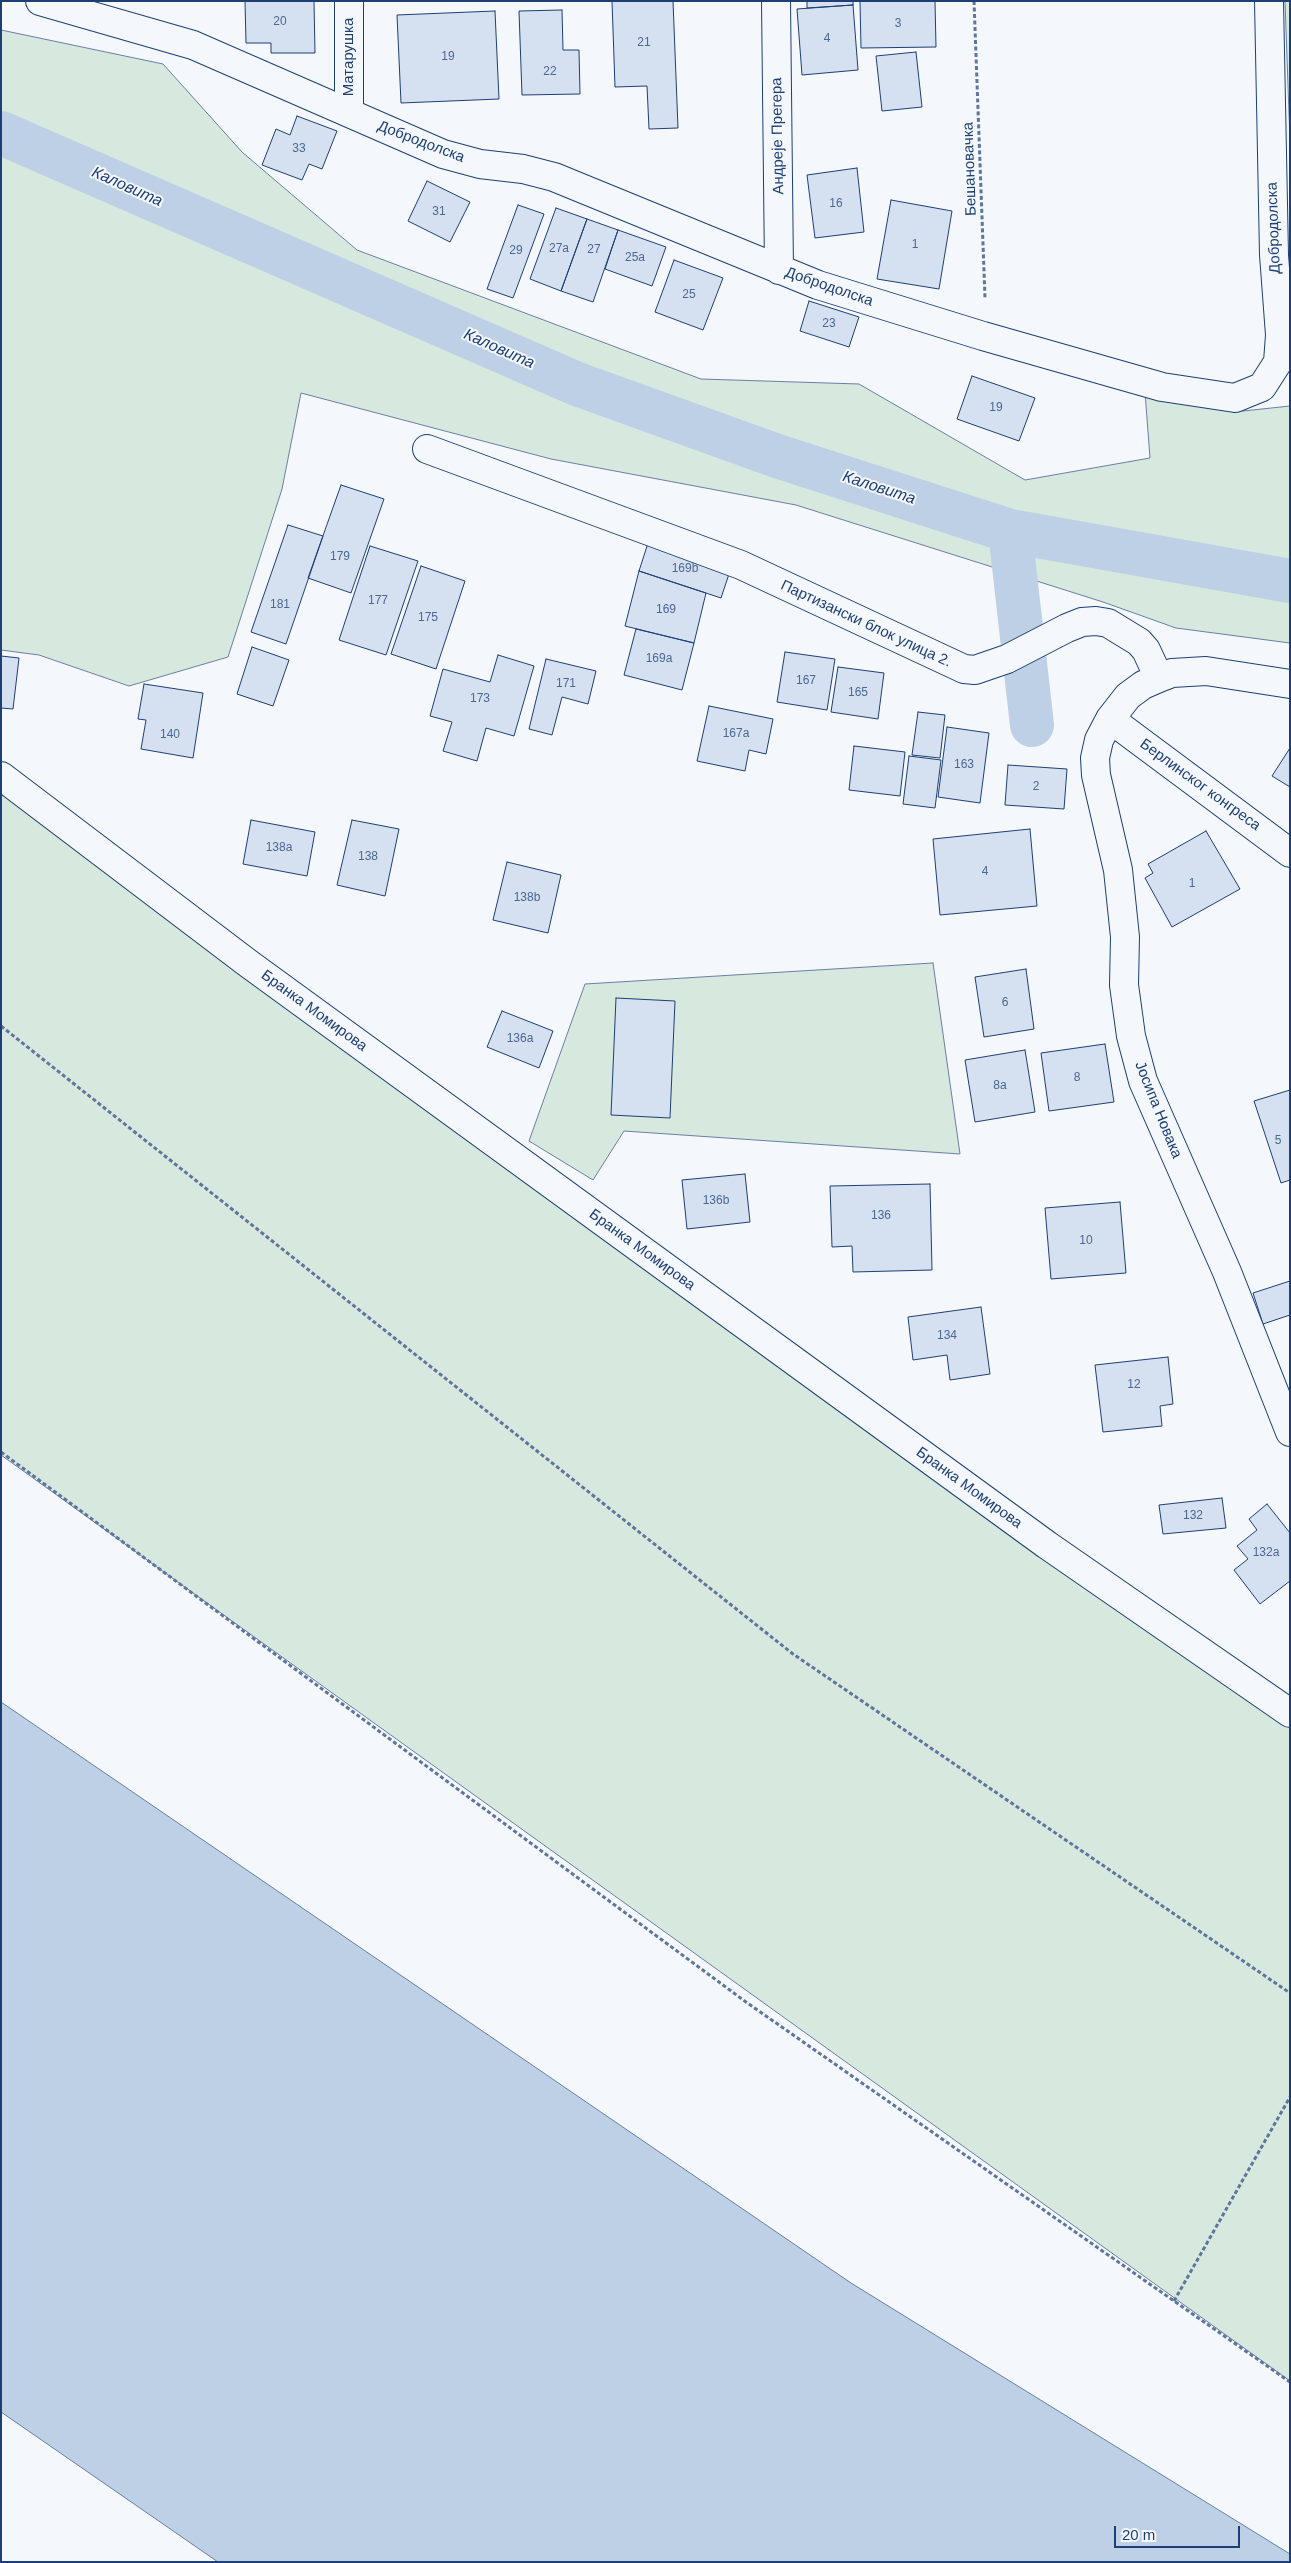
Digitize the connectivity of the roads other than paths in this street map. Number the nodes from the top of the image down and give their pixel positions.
1 (40, 1) edge
2 (349, 1) edge
3 (776, 1) edge
4 (1269, 1) edge
5 (349, 112) junction
6 (779, 270) junction
7 (426, 449) dead end
8 (1159, 678) junction
9 (1290, 684) edge
10 (1110, 719) junction
11 (1, 776) edge
12 (1290, 853) edge
13 (1290, 1432) edge
14 (1290, 1713) edge

1 - 5 street, Добродолска
2 - 5 street, Матарушка
3 - 6 street, Андреје Прегера
4 - 6 street, Добродолска
5 - 6 street, Добродолска
7 - 8 street, Партизански блок улица 2.
8 - 9 street
8 - 10 street, Јосипа Новака
10 - 12 street, Берлинског конгреса
10 - 13 street, Јосипа Новака
11 - 14 street, Бранка Момирова

